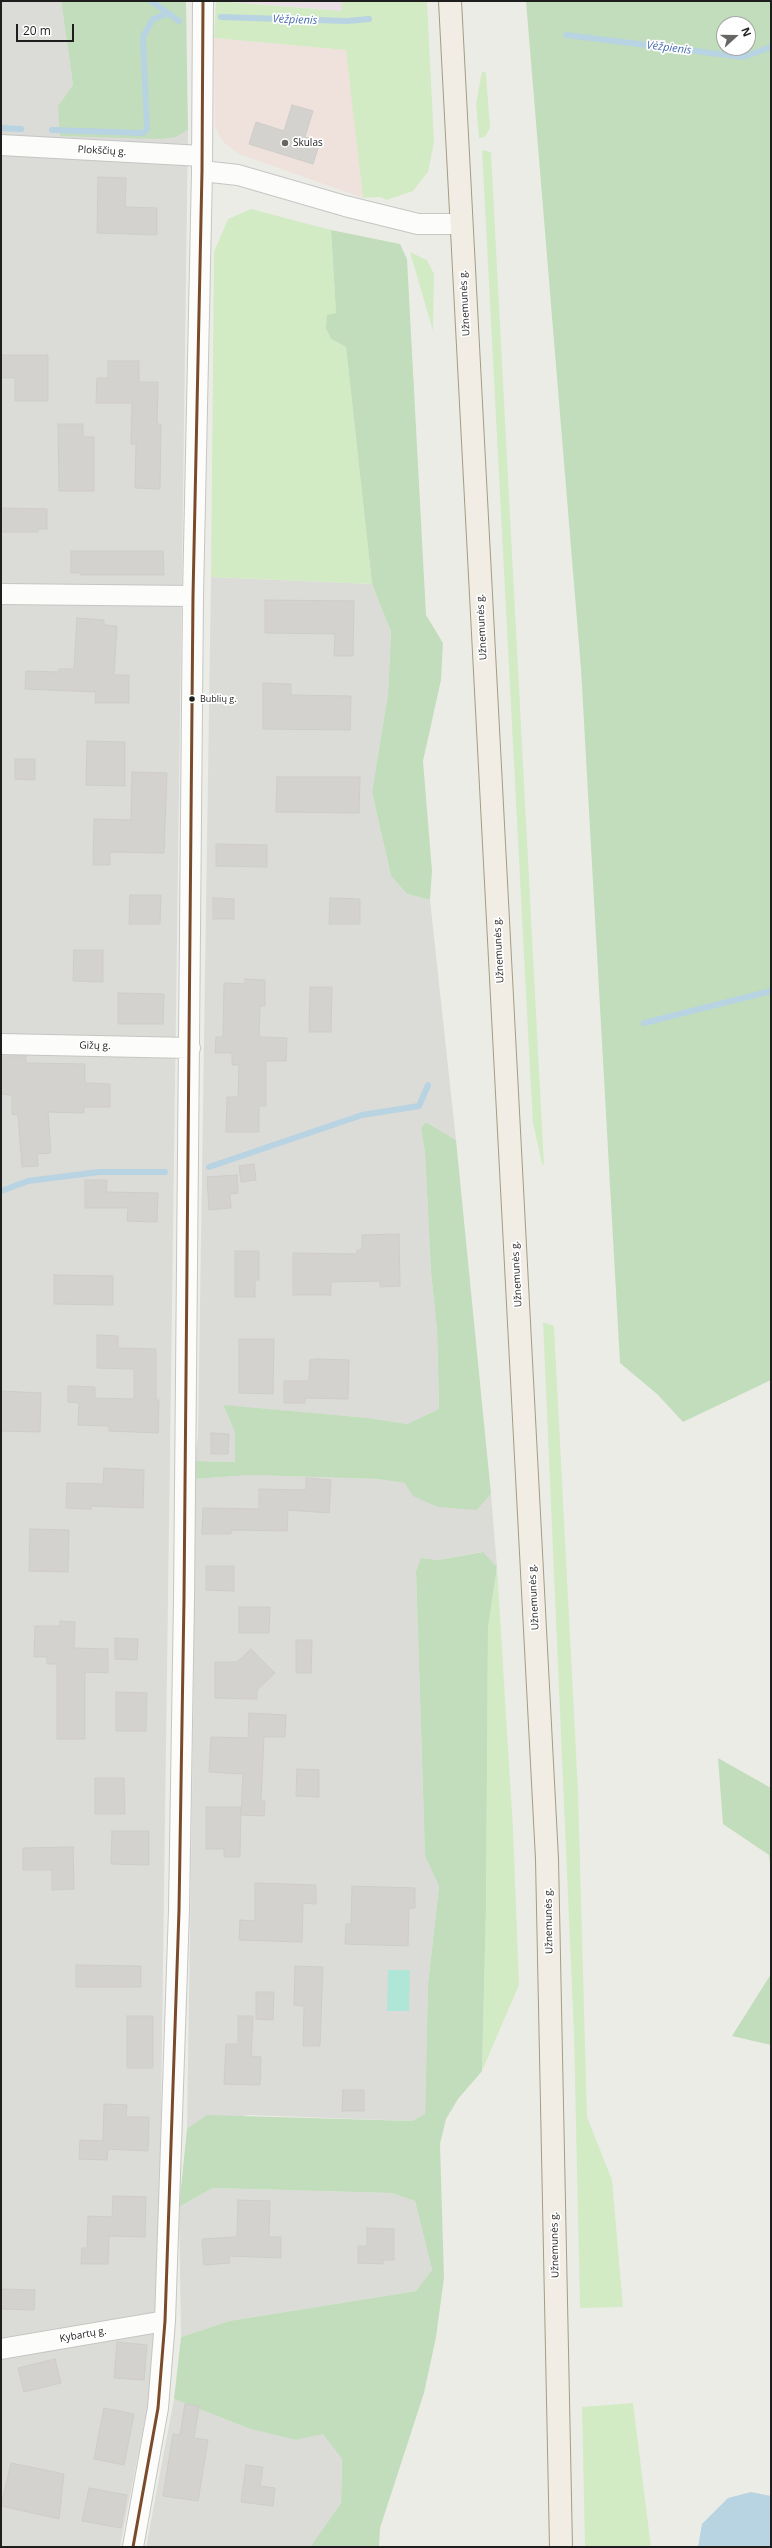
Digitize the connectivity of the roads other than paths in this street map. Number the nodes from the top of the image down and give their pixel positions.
1 (203, 1) edge
2 (450, 1) edge
3 (1, 145) edge
4 (202, 163) junction
5 (461, 224) junction
6 (1, 594) edge
7 (193, 596) junction
8 (1, 1044) edge
9 (190, 1048) junction
10 (165, 2321) junction
11 (1, 2349) edge
12 (133, 2547) edge
13 (561, 2547) edge

1 - 4 street
2 - 5 main road, Užnemunės g.
3 - 4 street, Plokščių g.
4 - 5 street, Plokščių g.
4 - 7 street
5 - 13 main road, Užnemunės g.
6 - 7 street
7 - 9 street
8 - 9 street, Gižų g.
9 - 10 street
10 - 11 street, Kybartų g.
10 - 12 street

